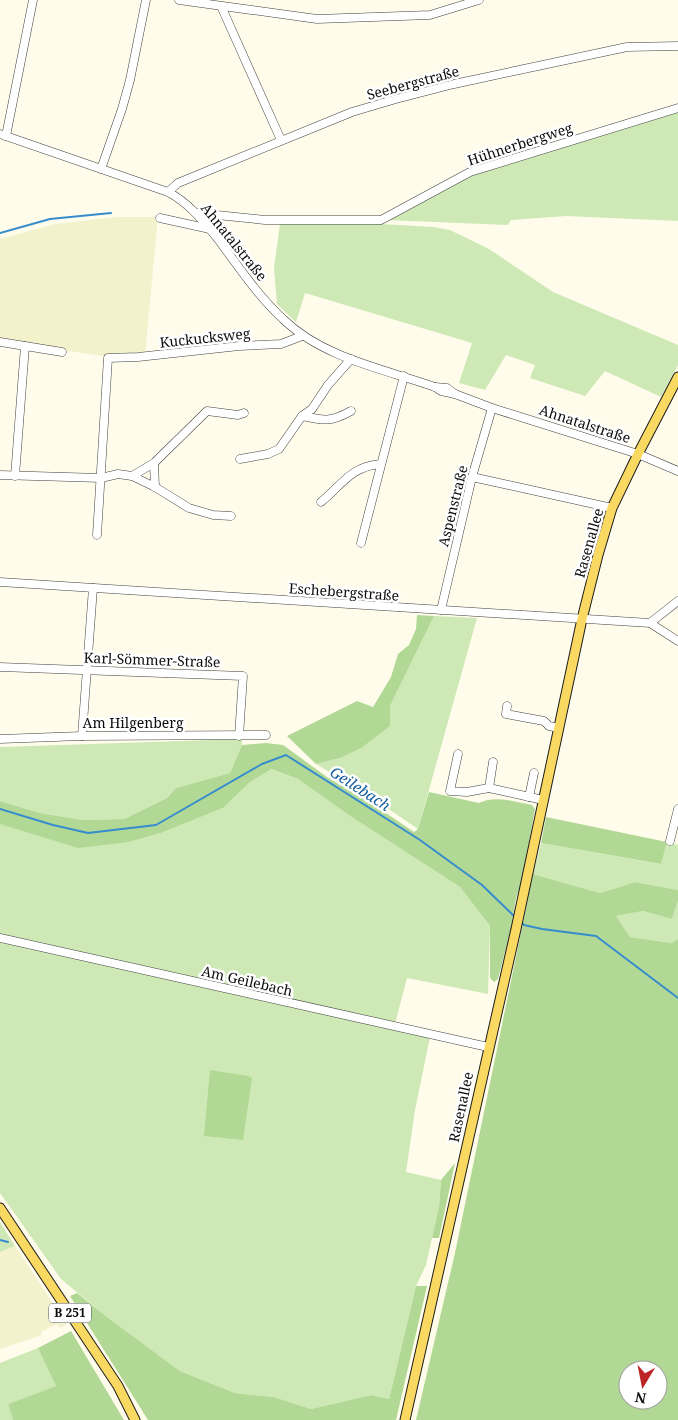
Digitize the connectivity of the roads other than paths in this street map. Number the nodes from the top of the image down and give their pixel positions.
1 (33, 0) edge
2 (146, 0) edge
3 (179, 0) edge
4 (478, 0) edge
5 (221, 6) junction
6 (678, 46) edge
7 (678, 108) edge
8 (3, 135) edge
9 (281, 140) junction
10 (101, 169) junction
11 (168, 192) junction
12 (197, 213) junction
13 (160, 218) dead end
14 (210, 229) junction
15 (302, 336) junction
16 (0, 342) edge
17 (25, 346) junction
18 (62, 352) dead end
19 (350, 359) junction
20 (404, 376) junction
21 (678, 377) edge
22 (492, 408) junction
23 (351, 411) dead end
24 (244, 413) dead end
25 (302, 416) junction
26 (638, 454) junction
27 (240, 458) dead end
28 (154, 463) junction
29 (380, 464) junction
30 (678, 471) edge
31 (0, 475) edge
32 (15, 476) junction
33 (132, 476) junction
34 (472, 477) junction
35 (101, 478) junction
36 (155, 487) junction
37 (321, 502) dead end
38 (612, 508) junction
39 (231, 516) dead end
40 (97, 535) dead end
41 (361, 543) dead end
42 (0, 582) edge
43 (93, 588) junction
44 (678, 600) edge
45 (441, 610) junction
46 (582, 619) junction
47 (650, 623) junction
48 (678, 641) edge
49 (0, 667) edge
50 (86, 670) junction
51 (507, 706) dead end
52 (559, 728) junction
53 (266, 735) dead end
54 (82, 736) junction
55 (239, 736) junction
56 (0, 739) edge
57 (458, 754) dead end
58 (493, 762) dead end
59 (534, 773) dead end
60 (489, 788) junction
61 (529, 797) junction
62 (543, 800) junction
63 (678, 809) edge
64 (670, 841) dead end
65 (0, 938) edge
66 (488, 1047) junction
67 (0, 1208) edge
68 (135, 1420) edge
69 (405, 1420) edge

1 - 8 street
2 - 10 street
3 - 5 street
4 - 5 street
5 - 9 street
6 - 9 street, Seebergstraße
7 - 12 street, Hühnerbergweg
8 - 10 street, Ahnatalstraße
9 - 11 street, Seebergstraße
10 - 11 street, Ahnatalstraße
11 - 12 street, Ahnatalstraße
12 - 14 street, Ahnatalstraße
13 - 14 street
14 - 15 street, Ahnatalstraße
15 - 19 street, Ahnatalstraße
15 - 35 street, Kuckucksweg
16 - 17 street
17 - 18 street
17 - 32 street
19 - 20 street, Ahnatalstraße
19 - 25 street
20 - 22 street, Ahnatalstraße
20 - 29 street
21 - 26 main road, Rasenallee
22 - 26 street, Ahnatalstraße
22 - 34 street, Aspenstraße
23 - 25 street
24 - 28 street
25 - 27 street
26 - 30 street, Ahnatalstraße
26 - 38 main road, Rasenallee
28 - 33 street
28 - 36 street
29 - 37 street
29 - 41 street
31 - 32 street
32 - 35 street
33 - 35 street
33 - 36 street
34 - 38 street
34 - 45 street, Aspenstraße
35 - 40 street
36 - 39 street
38 - 46 main road, Rasenallee
42 - 43 street, Eschebergstraße
43 - 45 street, Eschebergstraße
43 - 50 street
44 - 47 street
45 - 46 street, Eschebergstraße
46 - 47 street, Eschebergstraße
46 - 52 main road, Rasenallee
47 - 48 street
49 - 50 street, Karl-Sömmer-Straße
50 - 54 street
50 - 55 street, Karl-Sömmer-Straße
51 - 52 street
52 - 62 main road, Rasenallee
53 - 55 street, Am Hilgenberg
54 - 55 street, Am Hilgenberg
54 - 56 street, Am Hilgenberg
57 - 60 street
58 - 60 street
59 - 61 street
60 - 61 street
61 - 62 street
62 - 66 main road, Rasenallee
63 - 64 street
65 - 66 street, Am Geilebach
66 - 69 main road, Rasenallee
67 - 68 main road, B 251

